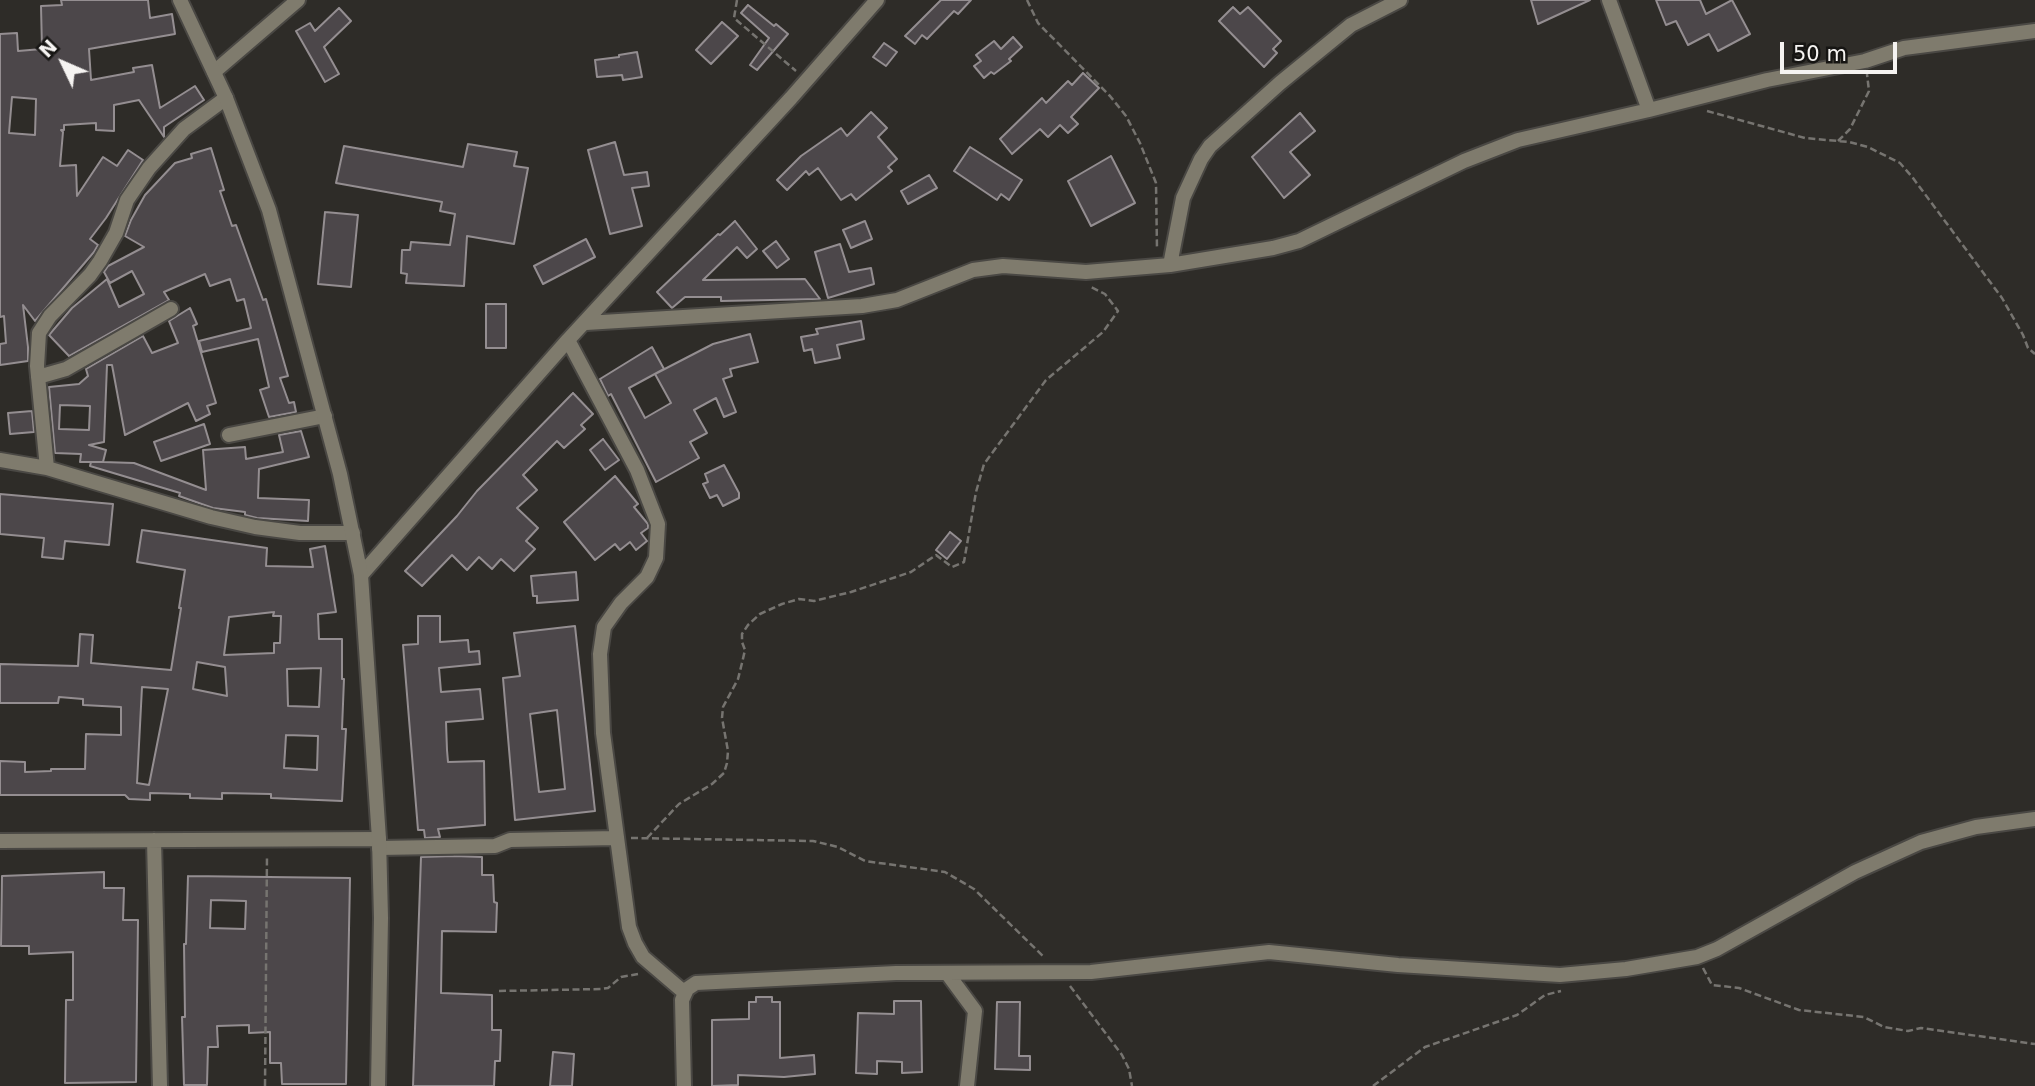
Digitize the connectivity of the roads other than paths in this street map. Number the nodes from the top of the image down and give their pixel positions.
1 (180, 0) edge
2 (298, 0) edge
3 (877, 0) edge
4 (1400, 0) edge
5 (1609, 0) edge
6 (2035, 31) edge
7 (214, 72) junction
8 (226, 98) junction
9 (1649, 110) junction
10 (1163, 266) junction
11 (171, 309) dead end
12 (586, 323) junction
13 (568, 340) junction
14 (38, 377) junction
15 (325, 416) junction
16 (229, 435) dead end
17 (0, 460) edge
18 (47, 468) junction
19 (353, 533) junction
20 (361, 575) junction
21 (2035, 819) edge
22 (616, 838) junction
23 (154, 840) junction
24 (0, 841) edge
25 (379, 843) junction
26 (947, 973) junction
27 (685, 993) junction
28 (160, 1086) edge
29 (378, 1086) edge
30 (684, 1086) edge
31 (967, 1086) edge

1 - 7 street
2 - 7 street
3 - 12 street
4 - 10 street
5 - 9 street
6 - 9 street
7 - 8 street
8 - 14 street
8 - 15 street
9 - 10 street
10 - 12 street
11 - 14 street
12 - 13 street
13 - 20 street
13 - 22 street
14 - 18 street
15 - 16 street
15 - 19 street
17 - 18 street
18 - 19 street
19 - 20 street
20 - 25 street
21 - 26 street
22 - 25 street
22 - 27 street
23 - 24 street
23 - 25 street
23 - 28 street
25 - 29 street
26 - 27 street
26 - 31 street
27 - 30 street

